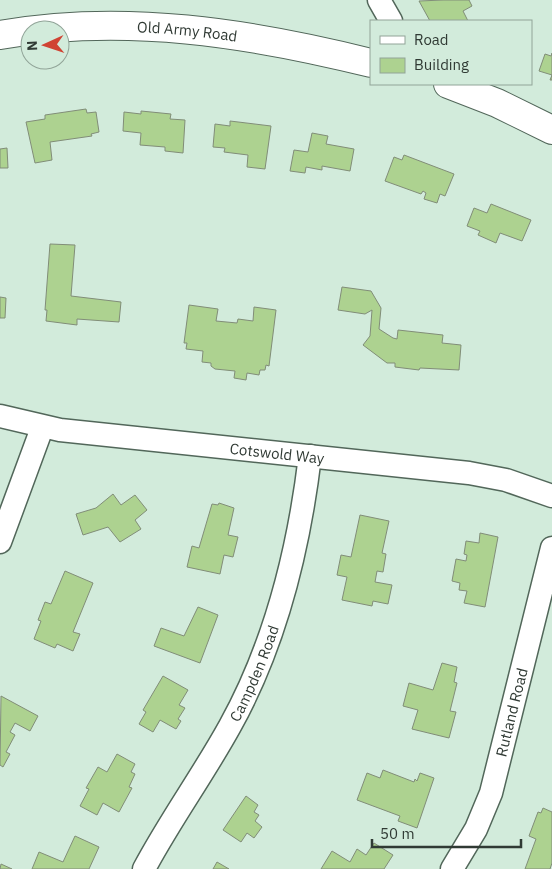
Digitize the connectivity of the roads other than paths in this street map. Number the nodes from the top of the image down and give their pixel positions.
1 (379, 0) edge
2 (389, 20) edge
3 (0, 35) edge
4 (370, 63) edge
5 (451, 85) edge
6 (552, 130) edge
7 (0, 416) edge
8 (42, 428) junction
9 (310, 456) junction
10 (552, 496) edge
11 (0, 542) edge
12 (552, 548) edge
13 (144, 869) edge
14 (452, 869) edge

1 - 2 street
3 - 4 street, Old Army Road
5 - 6 street
7 - 8 street, Cotswold Way
8 - 9 street, Cotswold Way
8 - 11 street
9 - 10 street, Cotswold Way
9 - 13 street, Campden Road
12 - 14 street, Rutland Road

